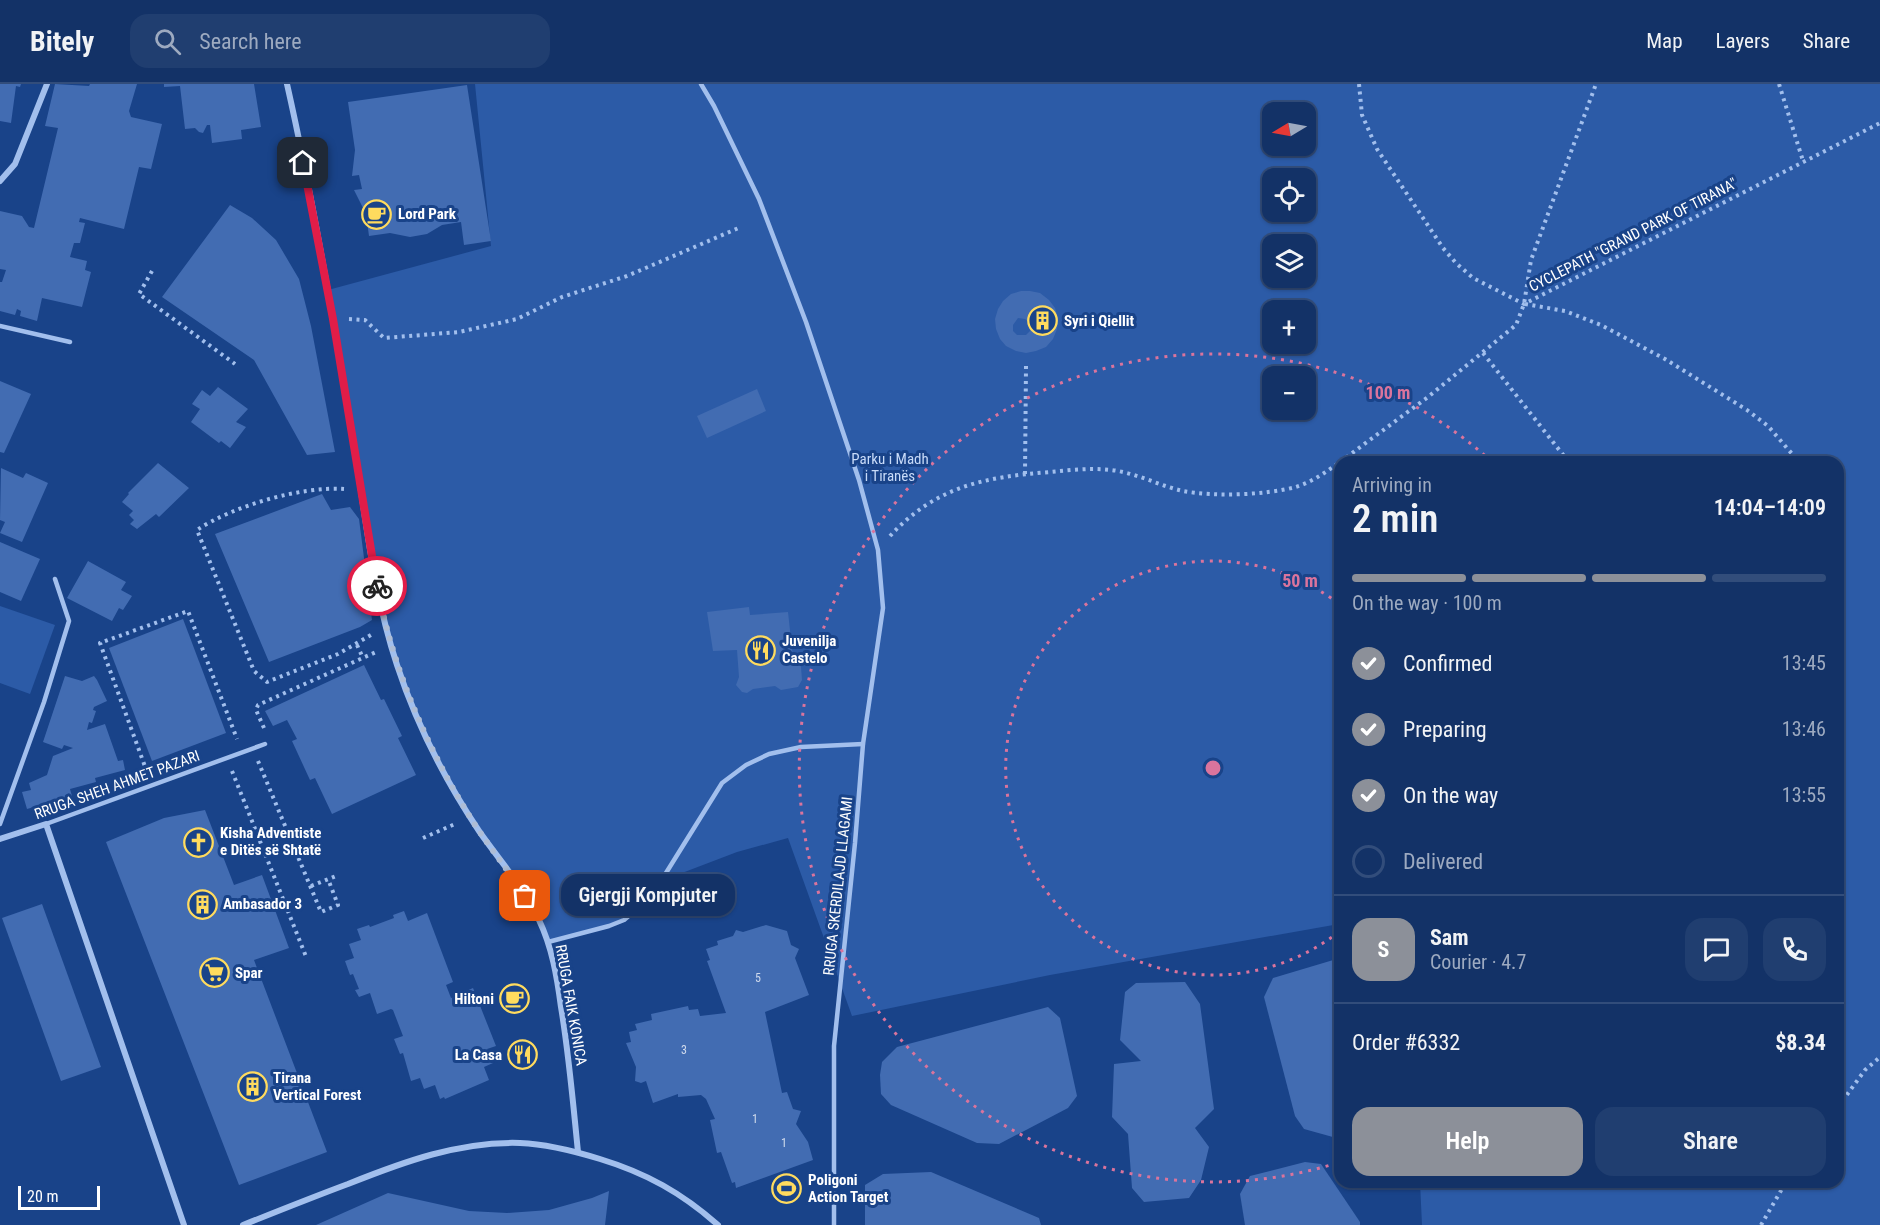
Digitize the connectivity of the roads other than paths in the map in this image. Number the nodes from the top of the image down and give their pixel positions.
1 (47, 84) edge
2 (286, 84) edge
3 (701, 84) edge
4 (0, 181) edge
5 (0, 326) edge
6 (70, 342) dead end
7 (55, 579) dead end
8 (265, 744) dead end
9 (863, 744) junction
10 (0, 824) edge
11 (46, 824) junction
12 (0, 839) edge
13 (548, 942) junction
14 (578, 1152) junction
15 (184, 1225) edge
16 (243, 1225) edge
17 (718, 1225) edge
18 (834, 1225) edge

1 - 4 street
2 - 13 street, RRUGA FAIK KONICA
3 - 9 lane, RRUGA SKERDILAJD LLAGAMI
5 - 6 lane
7 - 10 lane
8 - 11 lane, RRUGA SHEH AHMET PAZARI
9 - 13 lane
9 - 18 lane, RRUGA SKERDILAJD LLAGAMI
11 - 12 street, RRUGA SHEH AHMET PAZARI
11 - 15 street
13 - 14 street, RRUGA FAIK KONICA
14 - 16 street
14 - 17 street

